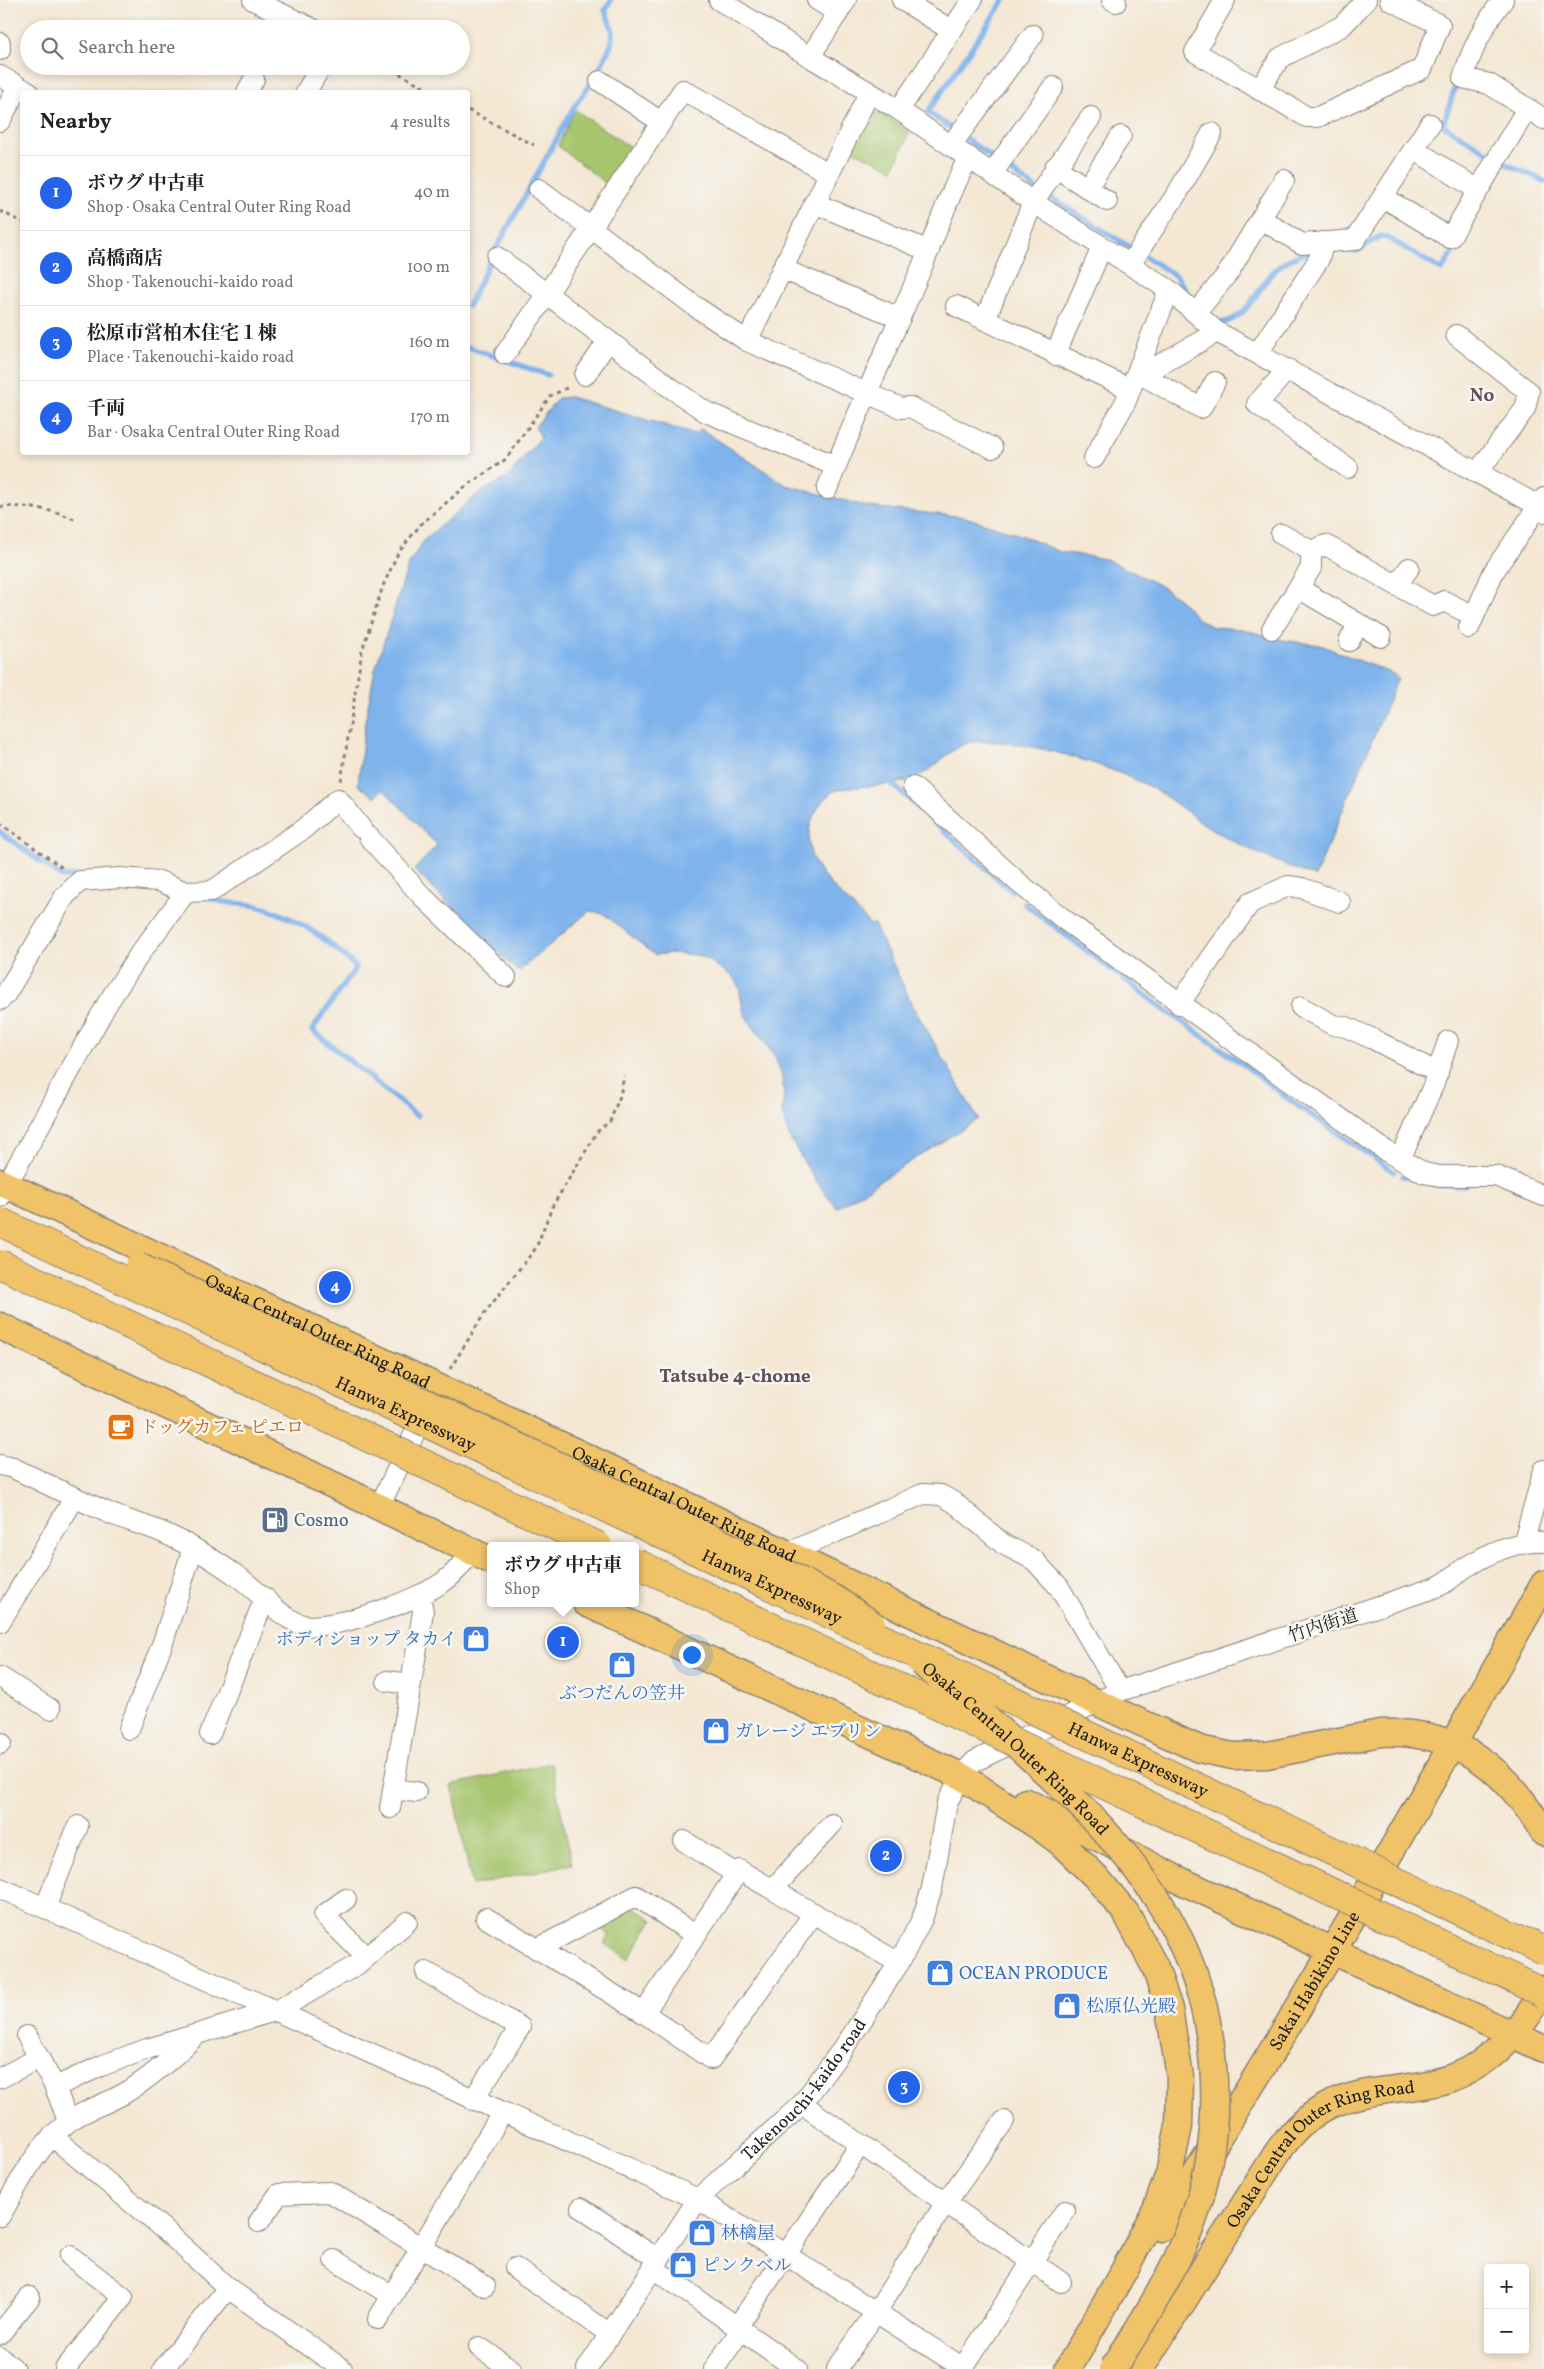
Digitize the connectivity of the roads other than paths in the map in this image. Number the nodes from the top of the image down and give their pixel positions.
1 (253, 0) edge
2 (719, 0) edge
3 (818, 0) edge
4 (902, 0) edge
5 (972, 0) edge
6 (1225, 0) edge
7 (1366, 0) edge
8 (1390, 0) edge
9 (1503, 0) edge
10 (842, 7) edge
11 (294, 20) edge
12 (952, 30) junction
13 (1033, 35) dead end
14 (0, 43) edge
15 (0, 50) edge
16 (810, 57) junction
17 (316, 75) edge
18 (0, 76) edge
19 (600, 81) dead end
20 (1053, 87) dead end
21 (23, 90) edge
22 (307, 90) edge
23 (1259, 90) junction
24 (869, 92) junction
25 (20, 94) edge
26 (899, 110) junction
27 (1536, 114) edge
28 (1091, 116) dead end
29 (0, 121) edge
30 (661, 122) junction
31 (1430, 124) dead end
32 (1212, 133) dead end
33 (1121, 136) dead end
34 (951, 145) junction
35 (1414, 149) junction
36 (970, 157) junction
37 (1056, 167) junction
38 (828, 173) junction
39 (992, 174) junction
40 (1284, 180) dead end
41 (1087, 188) junction
42 (539, 189) dead end
43 (1478, 190) junction
44 (1383, 197) junction
45 (1107, 201) dead end
46 (1033, 202) junction
47 (814, 203) junction
48 (1261, 219) junction
49 (590, 228) junction
50 (1324, 242) junction
51 (1102, 246) junction
52 (929, 251) junction
53 (497, 257) dead end
54 (1130, 264) junction
55 (782, 269) junction
56 (1169, 290) junction
57 (547, 294) junction
58 (956, 306) dead end
59 (1196, 313) junction
60 (900, 318) junction
61 (985, 320) junction
62 (1217, 332) junction
63 (1456, 335) dead end
64 (608, 341) junction
65 (747, 341) junction
66 (1258, 353) junction
67 (505, 354) dead end
68 (1055, 354) junction
69 (1288, 369) junction
70 (585, 375) road end
71 (1136, 380) junction
72 (1215, 382) dead end
73 (1536, 389) edge
74 (866, 392) junction
75 (992, 448) dead end
76 (1094, 458) dead end
77 (836, 466) junction
78 (1348, 468) dead end
79 (1477, 473) junction
80 (827, 489) dead end
81 (1542, 505) edge
82 (1281, 534) dead end
83 (1311, 551) junction
84 (1409, 568) dead end
85 (1397, 585) junction
86 (1298, 588) junction
87 (1272, 629) dead end
88 (1382, 637) dead end
89 (913, 787) dead end
90 (187, 892) junction
91 (1340, 902) dead end
92 (506, 977) dead end
93 (0, 1000) edge
94 (1179, 1004) junction
95 (1301, 1007) dead end
96 (1448, 1041) dead end
97 (1438, 1073) junction
98 (1400, 1160) junction
99 (2, 1188) edge
100 (1544, 1196) edge
101 (0, 1222) edge
102 (0, 1264) edge
103 (0, 1326) edge
104 (443, 1380) junction
105 (0, 1465) edge
106 (1544, 1470) edge
107 (75, 1497) junction
108 (379, 1507) junction
109 (590, 1542) edge
110 (1544, 1542) edge
111 (1523, 1544) junction
112 (193, 1548) junction
113 (788, 1554) junction
114 (481, 1556) edge
115 (639, 1564) edge
116 (1544, 1584) edge
117 (420, 1595) junction
118 (264, 1598) junction
119 (5, 1601) edge
120 (595, 1607) edge
121 (0, 1622) edge
122 (0, 1678) edge
123 (387, 1681) dead end
124 (411, 1684) junction
125 (1120, 1691) junction
126 (1096, 1702) junction
127 (50, 1709) dead end
128 (129, 1729) dead end
129 (210, 1734) dead end
130 (1453, 1745) junction
131 (961, 1776) junction
132 (416, 1792) dead end
133 (832, 1824) dead end
134 (78, 1826) dead end
135 (1544, 1833) edge
136 (684, 1841) dead end
137 (736, 1874) junction
138 (0, 1888) edge
139 (773, 1890) junction
140 (346, 1899) dead end
141 (45, 1908) junction
142 (814, 1913) junction
143 (486, 1918) dead end
144 (407, 1922) dead end
145 (695, 1935) junction
146 (537, 1948) junction
147 (1332, 1951) junction
148 (1544, 1951) edge
149 (366, 1957) junction
150 (899, 1963) junction
151 (426, 1972) dead end
152 (1544, 1989) edge
153 (1544, 1993) edge
154 (278, 2010) junction
155 (644, 2013) junction
156 (198, 2034) junction
157 (1513, 2035) junction
158 (27, 2036) dead end
159 (1544, 2049) edge
160 (39, 2058) junction
161 (0, 2078) edge
162 (55, 2088) junction
163 (473, 2100) junction
164 (802, 2104) junction
165 (502, 2113) junction
166 (68, 2121) junction
167 (1004, 2121) dead end
168 (52, 2136) junction
169 (860, 2145) junction
170 (698, 2199) junction
171 (945, 2204) junction
172 (581, 2208) dead end
173 (1065, 2211) dead end
174 (0, 2216) edge
175 (259, 2222) dead end
176 (422, 2247) junction
177 (786, 2255) junction
178 (70, 2256) dead end
179 (334, 2260) dead end
180 (656, 2264) junction
181 (1031, 2264) junction
182 (515, 2268) dead end
183 (1061, 2282) dead end
184 (486, 2286) dead end
185 (228, 2288) junction
186 (392, 2296) junction
187 (30, 2297) dead end
188 (876, 2312) junction
189 (378, 2319) dead end
190 (739, 2328) junction
191 (0, 2334) edge
192 (610, 2334) junction
193 (479, 2347) dead end
194 (0, 2357) edge
195 (14, 2369) edge
196 (65, 2369) edge
197 (163, 2369) edge
198 (342, 2369) edge
199 (511, 2369) edge
200 (587, 2369) edge
201 (714, 2369) edge
202 (797, 2369) edge
203 (837, 2369) edge
204 (963, 2369) edge
205 (1069, 2369) edge
206 (1113, 2369) edge
207 (1140, 2369) edge

1 - 11 street
2 - 16 street
3 - 10 street
4 - 12 street
5 - 12 street
6 - 23 street
7 - 23 street
8 - 23 street
9 - 27 street
10 - 16 street
12 - 26 street
13 - 34 street
14 - 15 street
16 - 24 street
17 - 22 street
18 - 21 street
19 - 30 street
20 - 39 street
24 - 26 street
24 - 38 street
25 - 29 street
26 - 34 street
27 - 43 street
28 - 37 street
30 - 38 street
30 - 49 street
31 - 35 street
32 - 54 street
33 - 41 street
34 - 36 street
35 - 43 street
35 - 44 street
36 - 39 street
36 - 52 street
37 - 41 street
37 - 46 street
38 - 47 street
39 - 46 street
40 - 48 street
41 - 45 street
42 - 49 street
43 - 44 street
44 - 50 street
46 - 51 street
46 - 61 street
47 - 52 street
47 - 55 street
48 - 50 street
48 - 59 street
49 - 57 street
49 - 65 street
50 - 66 street
51 - 54 street
51 - 68 street
52 - 60 street
53 - 57 street
54 - 56 street
55 - 60 street
55 - 65 street
56 - 59 street
56 - 71 street
57 - 64 street
57 - 67 street
58 - 61 street
59 - 62 street
60 - 74 street
61 - 68 street
62 - 66 street
62 - 71 street
63 - 73 street
64 - 70 street
64 - 77 street
65 - 74 street
66 - 69 street
68 - 71 street
69 - 78 street
69 - 79 street
71 - 72 street
71 - 76 street
73 - 79 street
74 - 75 street
74 - 77 street
77 - 80 street
79 - 81 street
81 - 85 street
82 - 83 street
83 - 85 street
83 - 86 street
84 - 85 street
86 - 87 street
86 - 88 street
89 - 94 street
90 - 92 street
90 - 93 street
90 - 99 street
91 - 94 street
94 - 98 street
95 - 97 street
96 - 97 street
97 - 98 street
98 - 100 street
99 - 104 main road, Osaka Central Outer Ring Road
99 - 206 main road, Osaka Central Outer Ring Road, bridge
101 - 148 highway, Hanwa Expressway, bridge
102 - 109 highway, bridge
103 - 108 main road
104 - 108 street
104 - 113 main road, Osaka Central Outer Ring Road
105 - 107 street
106 - 111 street
107 - 112 street
107 - 119 street
108 - 114 main road
110 - 111 street, 竹内街道
111 - 125 street, 竹内街道
112 - 118 street
112 - 128 street
113 - 125 street
113 - 126 main road, Osaka Central Outer Ring Road
114 - 117 street
115 - 153 highway, Hanwa Expressway, bridge
116 - 130 main road, Sakai Habikino Line
117 - 118 street
117 - 124 street
118 - 129 street
119 - 121 street
120 - 131 main road, Osaka Central Outer Ring Road
122 - 127 street
123 - 124 street
124 - 132 street
125 - 126 street, 竹内街道
126 - 130 main road, Osaka Central Outer Ring Road
126 - 131 street, 竹内街道
130 - 135 main road, Osaka Central Outer Ring Road
130 - 147 main road, Sakai Habikino Line
131 - 147 main road
131 - 150 street, Takenouchi-kaido road
131 - 205 main road, Osaka Central Outer Ring Road
133 - 139 street
134 - 141 street
136 - 137 street
137 - 139 street
137 - 145 street
138 - 141 street
139 - 142 street
140 - 149 street
141 - 154 street
142 - 150 street
142 - 155 street
143 - 146 street
144 - 149 street
145 - 146 street
145 - 155 street
146 - 155 street
147 - 157 main road
147 - 205 main road, Sakai Habikino Line
149 - 154 street
150 - 164 street, Takenouchi-kaido road
151 - 163 street
152 - 157 main road, Osaka Central Outer Ring Road
154 - 156 street
154 - 163 street
156 - 162 street
156 - 166 street
157 - 159 main road
157 - 207 main road, Osaka Central Outer Ring Road
158 - 160 street
160 - 161 street
160 - 162 street
162 - 166 street
163 - 165 street
164 - 169 street
164 - 170 street, Takenouchi-kaido road
165 - 170 street
165 - 176 street
166 - 168 street
167 - 171 street
168 - 174 street
168 - 185 street
169 - 171 street
169 - 177 street
170 - 177 street
170 - 180 street, Takenouchi-kaido road
171 - 181 street
171 - 188 street
172 - 180 street
173 - 181 street
175 - 176 street
176 - 184 street
176 - 186 street
177 - 188 street
177 - 190 street
178 - 196 street
179 - 186 street
180 - 190 street
180 - 192 street, Takenouchi-kaido road
181 - 183 street
181 - 204 street
182 - 192 street
185 - 197 street
185 - 198 street
186 - 189 street
187 - 191 street
188 - 203 street
188 - 204 street
190 - 201 street
190 - 202 street
192 - 200 street, Takenouchi-kaido road
193 - 199 street
194 - 195 street

